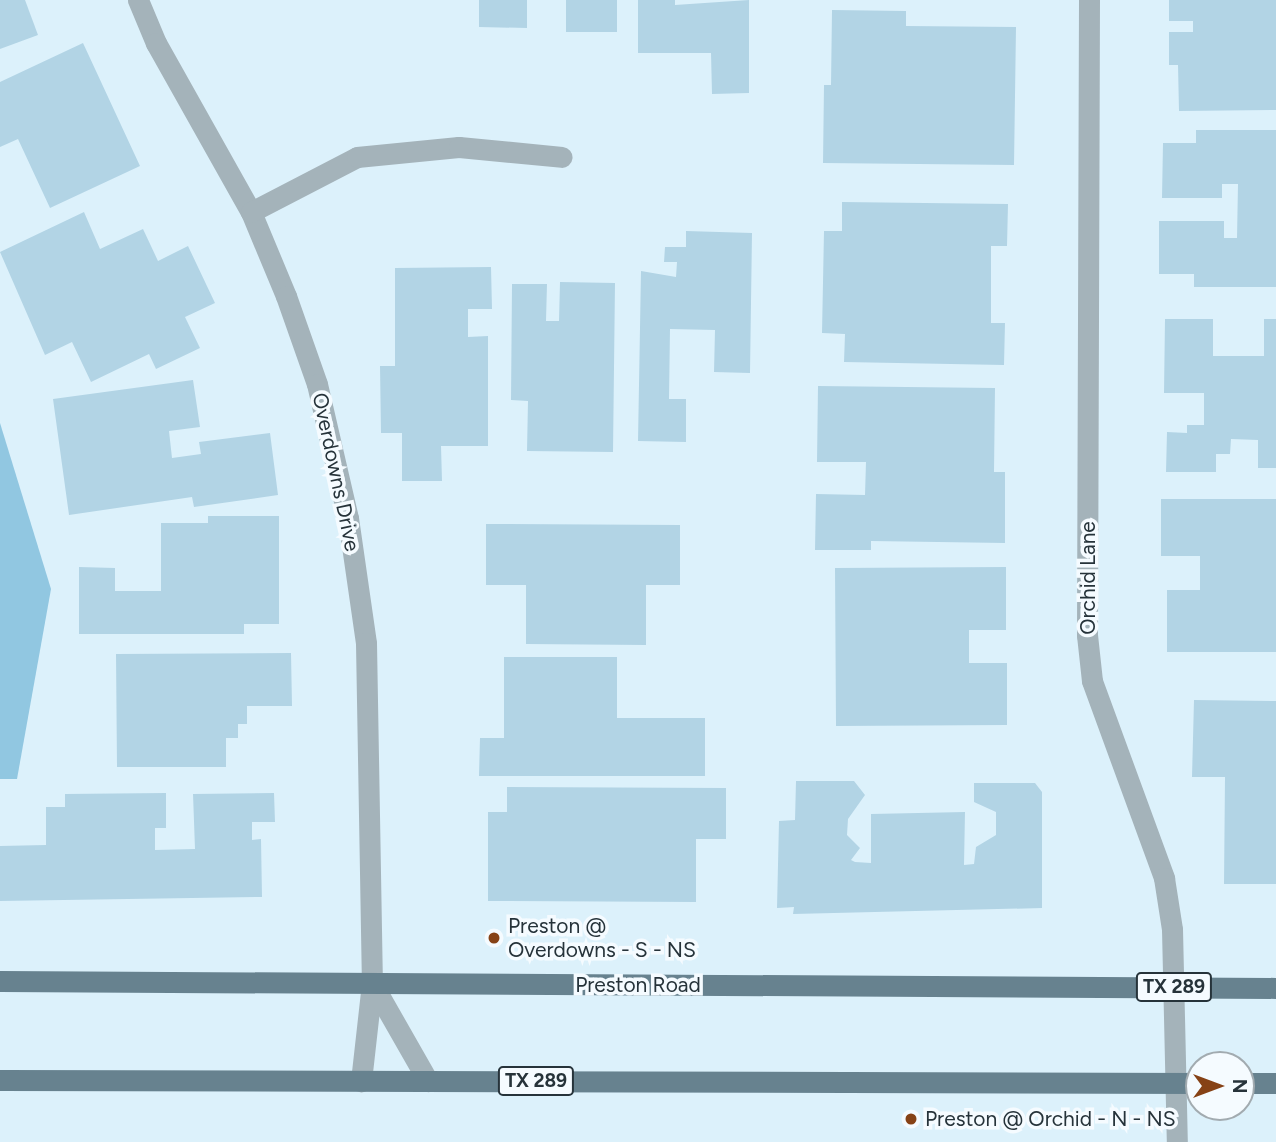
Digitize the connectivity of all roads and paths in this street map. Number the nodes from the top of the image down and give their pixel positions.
1 (138, 0) edge
2 (1089, 0) edge
3 (562, 157) dead end
4 (251, 212) junction
5 (0, 981) edge
6 (372, 983) junction
7 (1174, 987) junction
8 (1276, 988) edge
9 (0, 1080) edge
10 (361, 1081) junction
11 (428, 1081) junction
12 (1177, 1083) junction
13 (1185, 1083) edge
14 (1255, 1083) edge
15 (1276, 1083) edge
16 (1177, 1142) edge

1 - 4 street, Overdowns Drive
2 - 7 street, Orchid Lane
3 - 4 street
4 - 6 street, Overdowns Drive
5 - 6 main road, Preston Road / TX 289
6 - 7 main road, Preston Road / TX 289
6 - 10 street, Overdowns Drive
6 - 11 street, Overdowns Drive
7 - 8 main road, Preston Road / TX 289
7 - 12 street, Orchid Lane
9 - 10 main road, TX 289
10 - 11 main road, TX 289
11 - 12 main road, TX 289
12 - 13 main road, TX 289
12 - 16 street, Orchid Lane
14 - 15 main road

